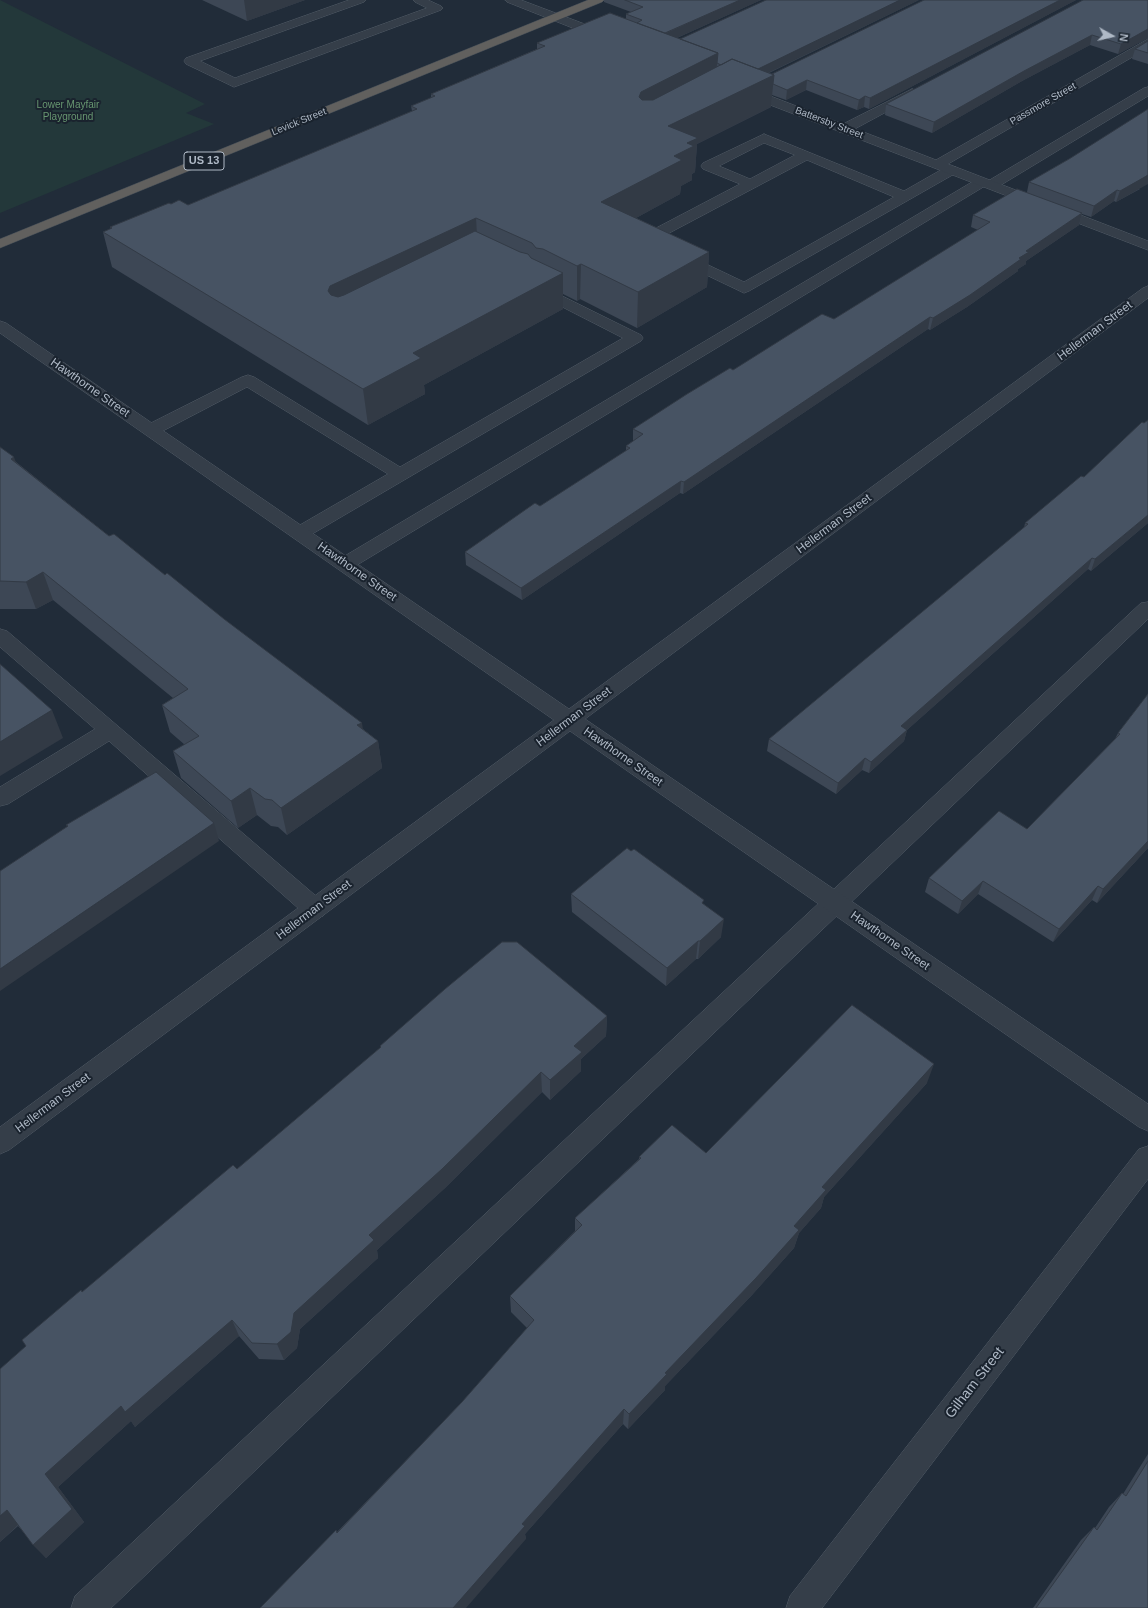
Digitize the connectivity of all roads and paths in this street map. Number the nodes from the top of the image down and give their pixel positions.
1 (360, 0) edge
2 (419, 0) edge
3 (511, 0) edge
4 (598, 0) edge
5 (555, 17) junction
6 (616, 41) edge
7 (1148, 43) edge
8 (758, 84) edge
9 (920, 89) edge
10 (1148, 91) edge
11 (844, 129) junction
12 (806, 155) junction
13 (937, 165) junction
14 (951, 170) junction
15 (751, 184) junction
16 (986, 184) junction
17 (905, 196) junction
18 (0, 244) edge
19 (1148, 246) edge
20 (538, 289) edge
21 (1148, 291) edge
22 (0, 326) edge
23 (151, 430) junction
24 (401, 475) junction
25 (300, 533) junction
26 (345, 564) junction
27 (1148, 608) edge
28 (0, 636) edge
29 (570, 720) junction
30 (110, 730) junction
31 (0, 798) edge
32 (835, 903) junction
33 (315, 909) junction
34 (1148, 1119) edge
35 (0, 1142) edge
36 (1148, 1158) edge
37 (87, 1608) edge
38 (802, 1608) edge

1 - 2 street
3 - 5 street
4 - 5 highway, Levick Street / US 13
5 - 6 street
5 - 18 highway, Levick Street / US 13
7 - 13 street, Passmore Street
8 - 11 street, Battersby Street
9 - 11 street
10 - 16 street
11 - 13 street, Battersby Street
12 - 15 street
12 - 15 street
12 - 17 street
13 - 14 street, Battersby Street
14 - 16 street, Battersby Street
14 - 17 street
15 - 17 street
16 - 19 street, Battersby Street
16 - 26 street
20 - 24 street
21 - 29 street, Hellerman Street
22 - 23 street, Hawthorne Street
23 - 24 street
23 - 25 street, Hawthorne Street
24 - 25 street
25 - 26 street, Hawthorne Street
26 - 29 street, Hawthorne Street
27 - 32 street
28 - 30 street
29 - 32 street, Hawthorne Street
29 - 33 street, Hellerman Street
30 - 31 street
30 - 33 street
32 - 34 street, Hawthorne Street
32 - 37 street
33 - 35 street, Hellerman Street
36 - 38 street, Gilham Street

